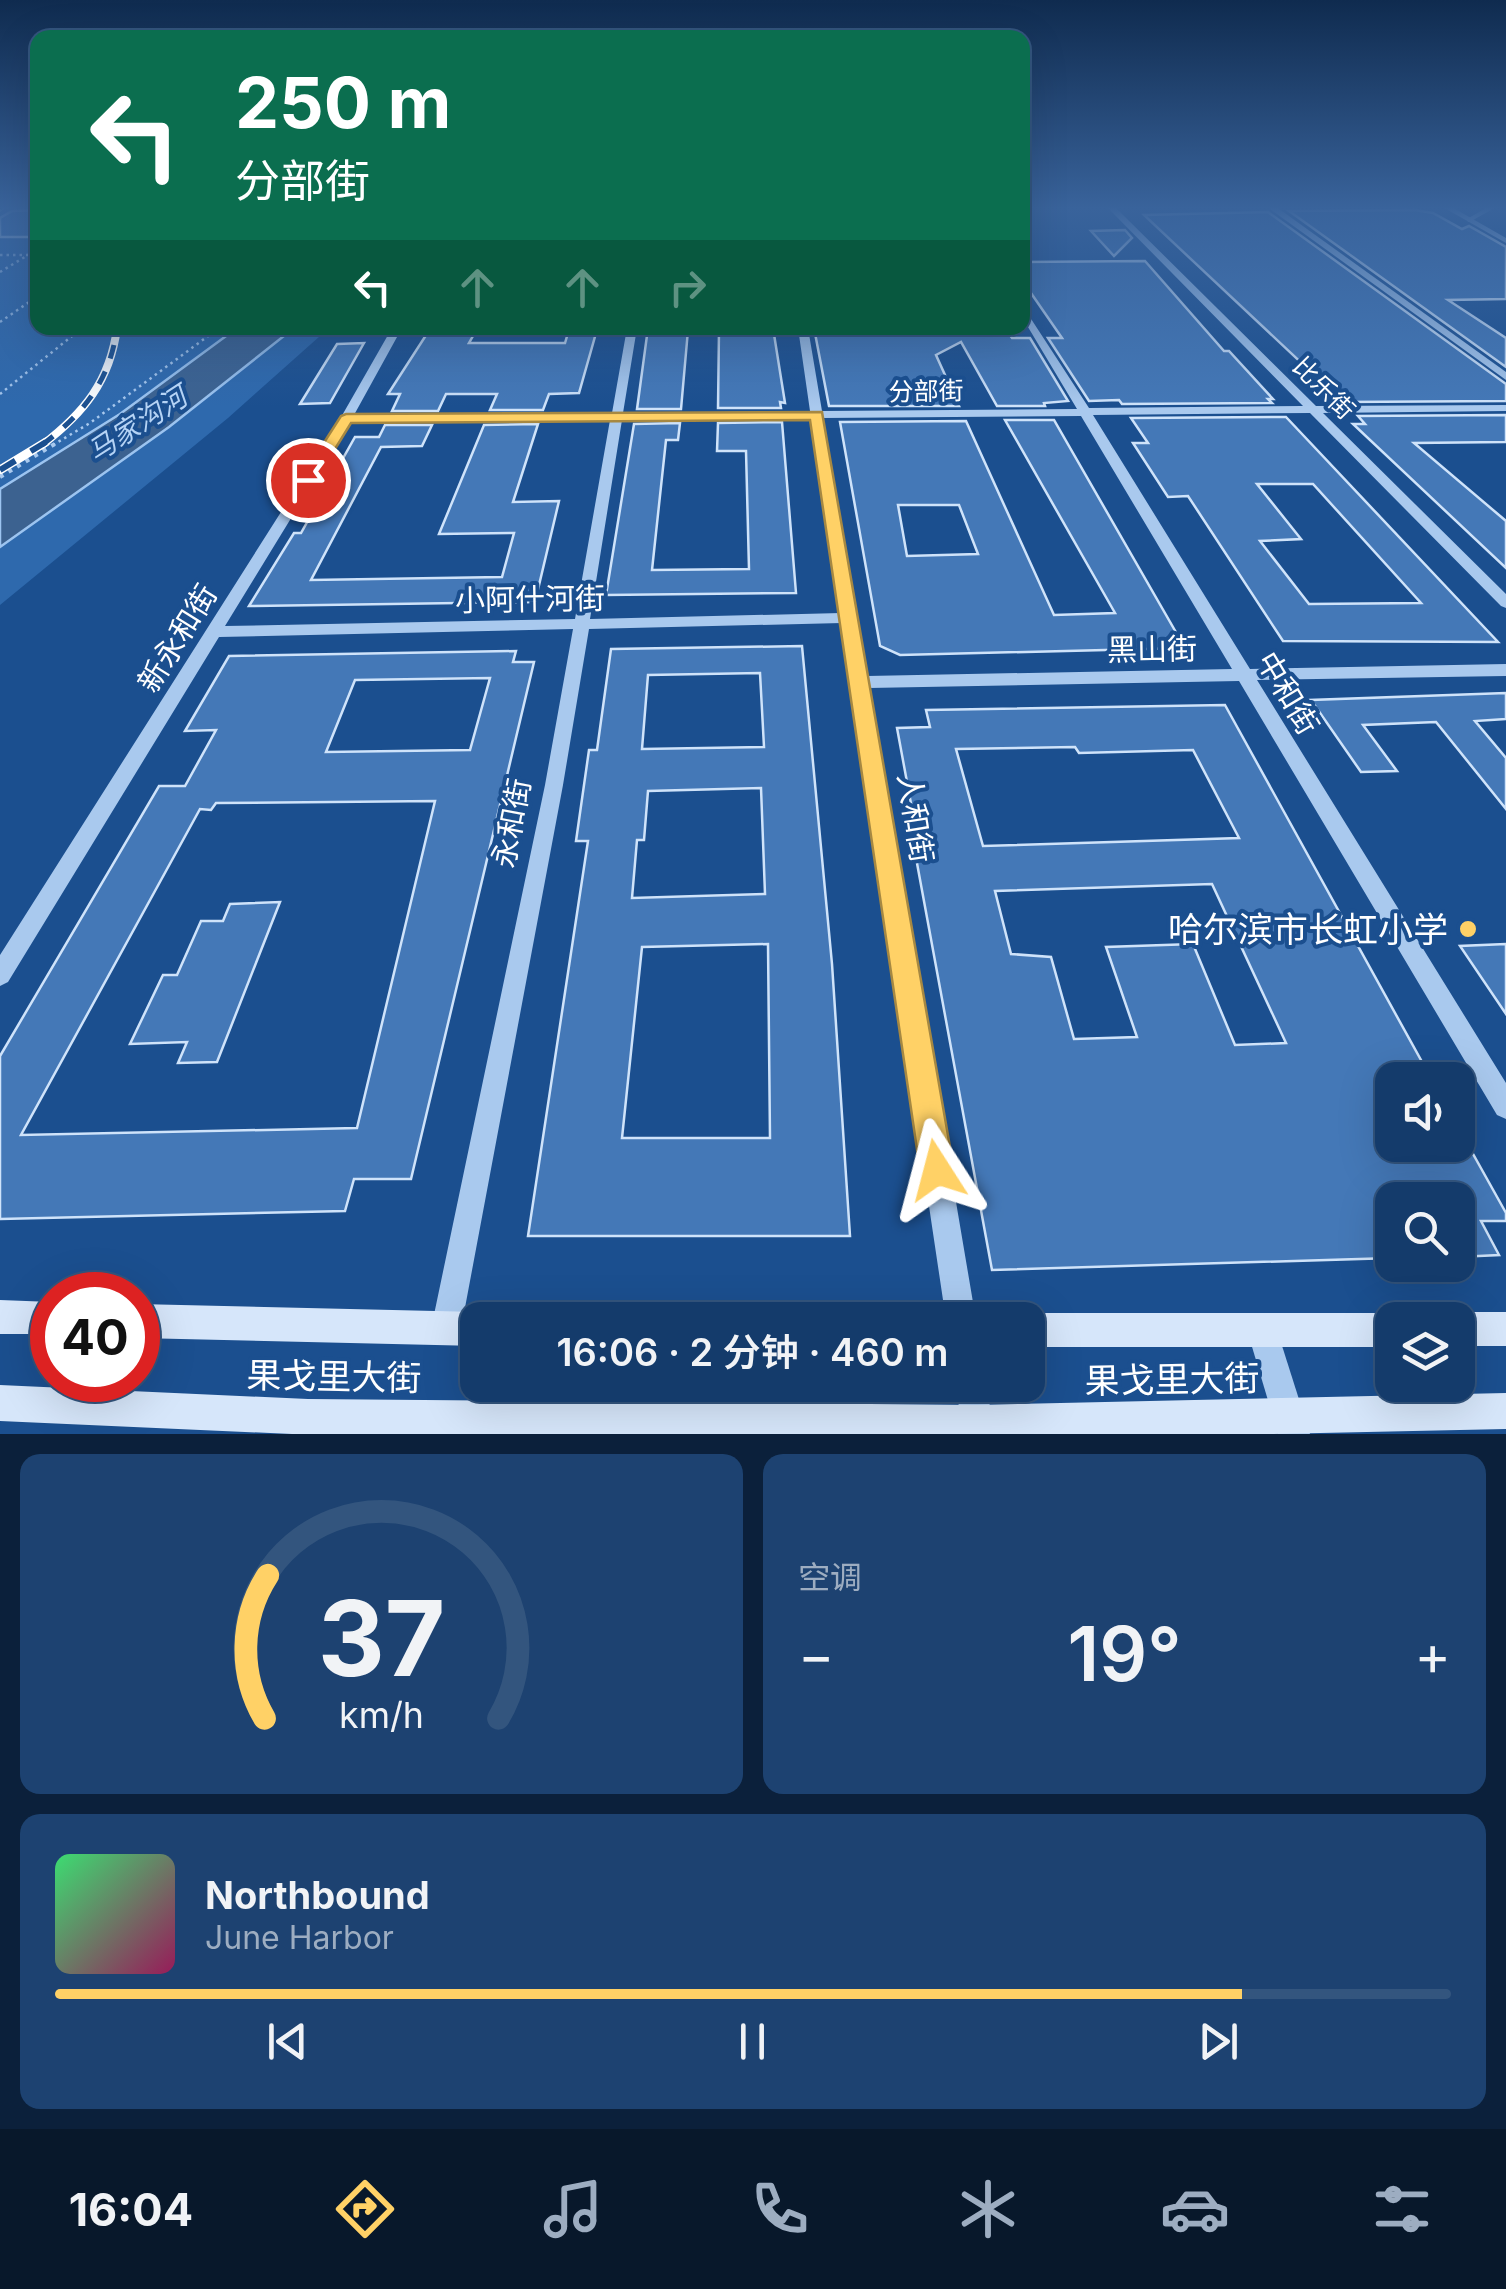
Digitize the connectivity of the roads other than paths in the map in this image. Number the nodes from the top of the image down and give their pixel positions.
1 (1176, 273) edge
2 (1362, 273) edge
3 (1030, 321) edge
4 (393, 335) edge
5 (631, 335) edge
6 (804, 335) edge
7 (1506, 377) edge
8 (1506, 408) edge
9 (1316, 411) junction
10 (1086, 412) junction
11 (816, 415) junction
12 (616, 417) junction
13 (346, 419) junction
14 (1506, 603) edge
15 (849, 618) junction
16 (579, 626) junction
17 (212, 632) junction
18 (1506, 670) edge
19 (1244, 674) junction
20 (859, 682) junction
21 (0, 975) edge
22 (1506, 1106) edge
23 (467, 1302) edge
24 (958, 1302) edge
25 (0, 1317) edge
26 (30, 1318) edge
27 (160, 1322) edge
28 (460, 1329) edge
29 (1475, 1329) edge
30 (1506, 1329) edge
31 (1045, 1330) edge
32 (1262, 1330) junction
33 (1375, 1330) edge
34 (974, 1402) edge
35 (0, 1403) edge
36 (1506, 1410) edge
37 (977, 1423) junction
38 (305, 1425) edge
39 (1292, 1425) edge

1 - 9 street, 比乐街
2 - 7 street
3 - 10 street, 中和街
4 - 13 street, 新永和街
5 - 12 street, 永和街
6 - 11 street, 人和街
8 - 9 street, 分部街
9 - 10 street, 分部街
9 - 14 street, 比乐街
10 - 11 street, 分部街
10 - 19 street, 中和街
11 - 12 street, 分部街
11 - 15 street, 人和街
12 - 13 street, 分部街
12 - 16 street, 永和街
13 - 17 street, 新永和街
15 - 16 street, 小阿什河街
15 - 20 street, 人和街
16 - 17 street, 小阿什河街
16 - 23 street, 永和街
17 - 21 street, 新永和街
18 - 19 street, 黑山街
19 - 20 street, 黑山街
19 - 22 street, 中和街
20 - 24 street, 人和街
25 - 26 main road
27 - 28 main road, 果戈里大街
29 - 30 main road
31 - 32 main road, 果戈里大街
32 - 33 main road, 果戈里大街
32 - 39 street
34 - 37 street
35 - 38 main road, 果戈里大街
36 - 39 main road, 果戈里大街
37 - 38 main road, 果戈里大街
37 - 39 main road, 果戈里大街

